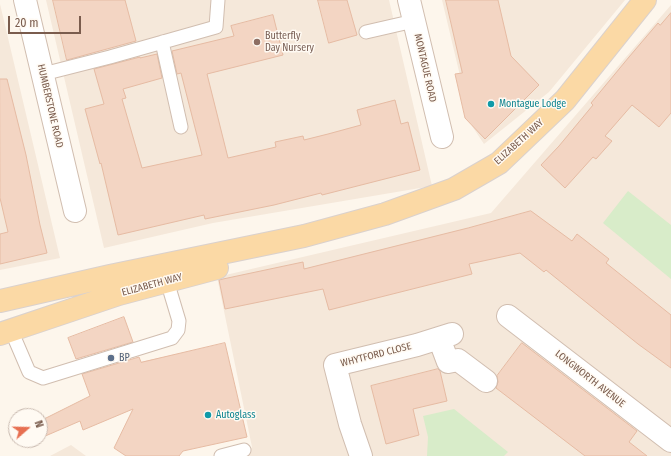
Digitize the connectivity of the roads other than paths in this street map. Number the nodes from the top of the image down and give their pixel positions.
1 (25, 0) edge
2 (218, 0) edge
3 (409, 0) edge
4 (645, 0) edge
5 (414, 21) junction
6 (366, 32) dead end
7 (162, 42) junction
8 (43, 74) junction
9 (181, 127) dead end
10 (442, 137) dead end
11 (75, 211) dead end
12 (304, 236) junction
13 (167, 281) junction
14 (0, 301) edge
15 (508, 316) dead end
16 (5, 332) edge
17 (486, 381) dead end
18 (671, 441) edge
19 (244, 450) dead end
20 (220, 456) edge
21 (361, 456) edge

1 - 8 street, HUMBERSTONE ROAD
2 - 7 lane
3 - 5 street, MONTAGUE ROAD
4 - 12 main road, ELIZABETH WAY
5 - 6 lane
5 - 10 street, MONTAGUE ROAD
7 - 8 lane
7 - 9 lane
8 - 11 street, HUMBERSTONE ROAD
12 - 13 main road, ELIZABETH WAY
12 - 14 main road, ELIZABETH WAY
13 - 16 main road, ELIZABETH WAY
13 - 16 lane
15 - 18 street, LONGWORTH AVENUE
17 - 21 street, WHYTFORD CLOSE
19 - 20 lane

